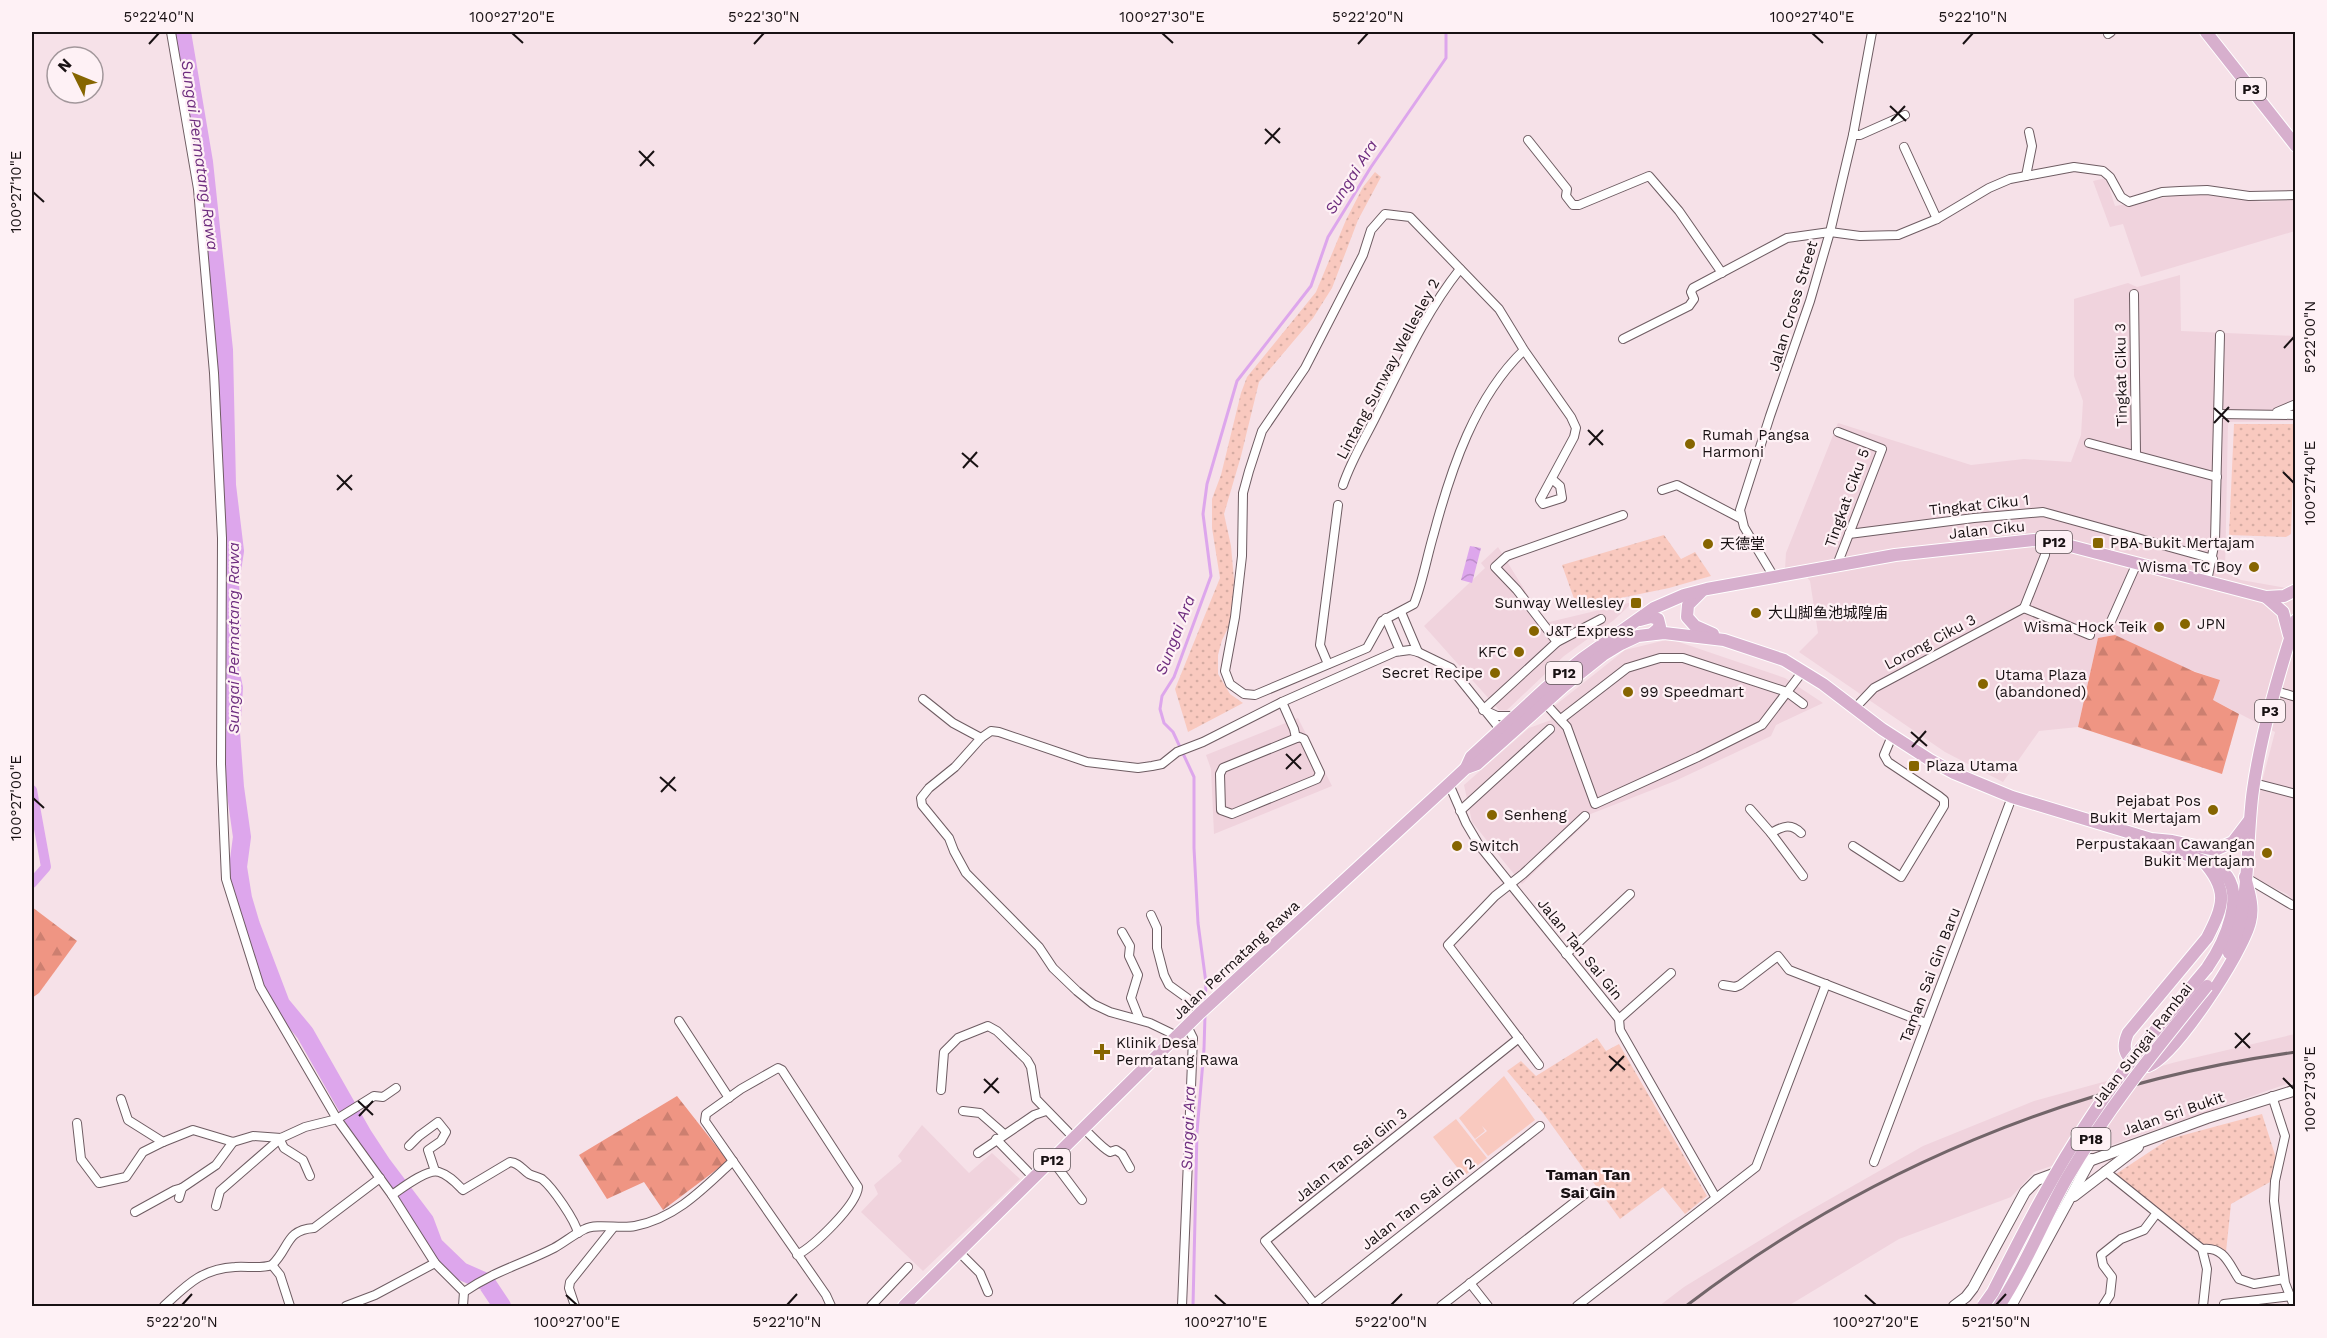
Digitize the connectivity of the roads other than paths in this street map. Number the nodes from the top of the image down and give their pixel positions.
1 (171, 32) edge
2 (1872, 32) edge
3 (2206, 32) edge
4 (1905, 115) dead end
5 (2029, 132) dead end
6 (1853, 135) junction
7 (1528, 140) dead end
8 (2295, 146) edge
9 (1904, 147) dead end
10 (2026, 176) junction
11 (2295, 195) edge
12 (1937, 219) junction
13 (1830, 232) junction
14 (1460, 269) junction
15 (1722, 273) junction
16 (2134, 294) dead end
17 (2220, 335) dead end
18 (1623, 339) dead end
19 (1524, 350) junction
20 (2295, 404) edge
21 (2274, 413) junction
22 (2219, 414) junction
23 (2295, 415) edge
24 (1838, 432) dead end
25 (2089, 443) dead end
26 (2136, 455) junction
27 (2217, 477) junction
28 (1552, 479) dead end
29 (1343, 485) dead end
30 (1662, 490) dead end
31 (1338, 505) dead end
32 (1623, 514) dead end
33 (1740, 518) junction
34 (1849, 534) junction
35 (2046, 540) junction
36 (2213, 559) junction
37 (2137, 563) junction
38 (1837, 566) junction
39 (1774, 577) junction
40 (2207, 581) junction
41 (1707, 589) junction
42 (2295, 590) edge
43 (2266, 597) junction
44 (2024, 608) junction
45 (1401, 612) junction
46 (1386, 618) junction
47 (1601, 619) dead end
48 (1638, 620) junction
49 (2295, 620) edge
50 (2108, 628) dead end
51 (1653, 633) junction
52 (2090, 635) dead end
53 (2289, 639) junction
54 (1724, 640) junction
55 (1557, 642) junction
56 (1400, 651) junction
57 (1418, 652) junction
58 (1328, 664) junction
59 (1803, 671) junction
60 (2276, 691) junction
61 (1787, 692) junction
62 (2295, 697) edge
63 (923, 699) dead end
64 (1282, 702) junction
65 (1545, 703) junction
66 (1803, 704) dead end
67 (1855, 708) junction
68 (1483, 710) junction
69 (1515, 716) junction
70 (1561, 719) junction
71 (1500, 729) junction
72 (1550, 729) dead end
73 (1514, 730) junction
74 (1892, 736) junction
75 (981, 738) junction
76 (1296, 738) junction
77 (1466, 768) junction
78 (2254, 783) junction
79 (1449, 784) junction
80 (2295, 794) edge
81 (2012, 797) junction
82 (1750, 809) dead end
83 (1460, 811) junction
84 (1585, 816) dead end
85 (2249, 821) junction
86 (1771, 833) junction
87 (1801, 833) dead end
88 (2151, 839) junction
89 (1853, 846) dead end
90 (2203, 861) junction
91 (1803, 876) dead end
92 (2245, 877) junction
93 (1510, 883) junction
94 (1629, 894) dead end
95 (2292, 905) dead end
96 (1151, 915) dead end
97 (2234, 927) junction
98 (1122, 932) dead end
99 (1566, 954) junction
100 (1671, 972) dead end
101 (1826, 984) junction
102 (1723, 985) dead end
103 (1200, 1013) junction
104 (1139, 1018) junction
105 (1619, 1019) junction
106 (679, 1021) dead end
107 (1926, 1023) junction
108 (1187, 1026) junction
109 (1177, 1036) junction
110 (1519, 1038) junction
111 (1539, 1065) dead end
112 (396, 1088) dead end
113 (942, 1090) dead end
114 (2295, 1090) edge
115 (2272, 1096) junction
116 (729, 1098) junction
117 (121, 1099) dead end
118 (1046, 1111) junction
119 (963, 1112) dead end
120 (340, 1118) junction
121 (77, 1123) dead end
122 (1540, 1126) dead end
123 (1084, 1129) junction
124 (1004, 1134) junction
125 (281, 1138) junction
126 (1074, 1138) junction
127 (2150, 1138) junction
128 (996, 1139) junction
129 (163, 1142) junction
130 (233, 1142) junction
131 (409, 1146) dead end
132 (978, 1153) dead end
133 (2091, 1159) junction
134 (1052, 1160) junction
135 (733, 1161) junction
136 (1874, 1162) dead end
137 (1130, 1168) dead end
138 (435, 1171) junction
139 (2105, 1171) junction
140 (310, 1176) dead end
141 (1034, 1178) junction
142 (380, 1179) junction
143 (182, 1188) junction
144 (395, 1192) junction
145 (1585, 1194) dead end
146 (179, 1198) dead end
147 (1716, 1198) junction
148 (1082, 1200) dead end
149 (2068, 1201) junction
150 (216, 1206) dead end
151 (135, 1212) dead end
152 (2156, 1214) junction
153 (613, 1228) junction
154 (578, 1233) junction
155 (2202, 1249) junction
156 (958, 1252) junction
157 (797, 1255) junction
158 (435, 1263) junction
159 (272, 1265) junction
160 (908, 1268) dead end
161 (2284, 1279) junction
162 (1470, 1283) junction
163 (464, 1292) junction
164 (988, 1292) dead end
165 (2291, 1296) junction
166 (2224, 1304) dead end
167 (1315, 1305) edge
168 (164, 1306) edge
169 (290, 1306) edge
170 (346, 1306) edge
171 (463, 1306) edge
172 (575, 1306) edge
173 (831, 1306) edge
174 (871, 1306) edge
175 (904, 1306) edge
176 (1182, 1306) edge
177 (1441, 1306) edge
178 (1488, 1306) edge
179 (1577, 1306) edge
180 (1954, 1306) edge
181 (1983, 1306) edge
182 (1999, 1306) edge
183 (2011, 1306) edge
184 (2103, 1306) edge
185 (2203, 1306) edge
186 (2294, 1306) edge

1 - 120 street
2 - 6 street, Jalan Cross Street
3 - 8 main road, P3
4 - 6 street
5 - 10 street
6 - 13 street, Jalan Cross Street
7 - 15 street
9 - 12 street
10 - 11 street
10 - 12 street
12 - 13 street
13 - 15 street
13 - 33 street, Jalan Cross Street
14 - 19 street
14 - 29 street, Lintang Sunway Wellesley 2
14 - 58 street
15 - 18 street
16 - 26 street, Tingkat Ciku 3
17 - 22 street
19 - 28 street
19 - 45 street
20 - 21 street
21 - 22 street
21 - 23 street
22 - 27 street
24 - 34 street, Tingkat Ciku 5
25 - 26 street
26 - 27 street
27 - 36 street
30 - 33 street
31 - 58 street
32 - 55 street
33 - 39 street
34 - 36 street, Tingkat Ciku 1
34 - 38 street, Tingkat Ciku 5
35 - 37 main road, Jalan Ciku / P12
35 - 38 main road, Jalan Ciku / P12
35 - 44 street
36 - 40 street
37 - 40 main road, Jalan Ciku / P12
37 - 50 street
38 - 39 main road, Jalan Ciku / P12
39 - 41 main road, Jalan Ciku / P12
40 - 43 main road, Jalan Ciku / P12
41 - 48 main road, Jalan Permatang Rawa / P12
41 - 54 main road
42 - 43 main road
43 - 53 main road
44 - 52 street
44 - 67 street, Lorong Ciku 3
45 - 46 street
45 - 57 street
46 - 56 street
46 - 58 street
47 - 55 street
48 - 51 main road
48 - 69 main road, Jalan Permatang Rawa / P12
49 - 53 main road, P3
51 - 54 main road, P12
51 - 65 main road, Jalan Permatang Rawa / P12
53 - 60 main road, P3
54 - 59 main road, P18
55 - 68 street
56 - 57 street
56 - 64 street
57 - 68 street
59 - 61 street
59 - 67 main road, P18
60 - 62 street
60 - 78 main road, P3
61 - 66 street
61 - 70 street
61 - 70 street
63 - 75 street
64 - 75 street
64 - 76 street
65 - 70 street
65 - 73 main road, Jalan Permatang Rawa / P12
67 - 74 main road, P18
68 - 69 street
68 - 71 street
69 - 71 main road, Jalan Permatang Rawa / P12
71 - 73 street
71 - 77 main road, Jalan Permatang Rawa / P12
72 - 83 street
73 - 77 main road, Jalan Permatang Rawa / P12
74 - 81 main road, P18
74 - 89 street
75 - 104 street
76 - 76 street
77 - 79 main road, Jalan Permatang Rawa / P12
78 - 80 street
78 - 85 main road, P3
79 - 83 street, Jalan Tan Sai Gin
79 - 103 main road, Jalan Permatang Rawa / P12
81 - 88 main road, P18
81 - 107 street, Taman Sai Gin Baru
82 - 86 street
83 - 93 street, Jalan Tan Sai Gin
84 - 93 street
85 - 88 main road, P18
85 - 92 main road, Jalan Sungai Rambai / P18
86 - 87 street
86 - 91 street
88 - 90 main road, P18
90 - 92 main road
90 - 97 main road, P18
92 - 95 street
92 - 97 main road, Jalan Sungai Rambai / P18
93 - 99 street, Jalan Tan Sai Gin
93 - 110 street
94 - 99 street
96 - 103 street
97 - 181 main road, Jalan Sungai Rambai / P18, bridge
97 - 182 main road, Jalan Sungai Rambai / P18, bridge
98 - 104 street
99 - 105 street, Jalan Tan Sai Gin
100 - 105 street
101 - 102 street
101 - 107 street
101 - 147 street
103 - 108 main road, Jalan Permatang Rawa / P12
104 - 109 street
105 - 147 street, Jalan Tan Sai Gin
106 - 116 street
107 - 136 street, Taman Sai Gin Baru
108 - 109 main road, Jalan Permatang Rawa / P12
108 - 176 street
109 - 123 main road, Jalan Permatang Rawa / P12
110 - 111 street
110 - 167 street, Jalan Tan Sai Gin 3
112 - 120 street
113 - 118 street
114 - 115 street, Jalan Sri Bukit / P18
115 - 127 street, Jalan Sri Bukit / P18
115 - 161 street
116 - 135 street
116 - 157 street
117 - 129 street
118 - 124 street
118 - 126 street
119 - 124 street
120 - 125 street
120 - 142 street
121 - 129 street
122 - 167 street, Jalan Tan Sai Gin 2
123 - 126 main road, Jalan Permatang Rawa / P12
123 - 137 street
124 - 128 street
125 - 130 street
125 - 140 street
125 - 150 street
126 - 134 main road, Jalan Permatang Rawa / P12
127 - 133 street, Jalan Sri Bukit / P18
127 - 139 street
128 - 132 street
128 - 141 street
129 - 130 street
130 - 143 street
131 - 138 street
133 - 149 street
133 - 180 street, Jalan Sri Bukit / P18
134 - 141 main road, Jalan Permatang Rawa / P12
134 - 148 street
135 - 153 street
135 - 157 street
138 - 144 street
138 - 154 street
139 - 149 street
139 - 152 street
141 - 156 main road, Jalan Permatang Rawa / P12
142 - 144 street
142 - 159 street
143 - 146 street
143 - 151 street
144 - 158 street
145 - 162 street
147 - 179 street
149 - 183 street
152 - 155 street
152 - 184 street
153 - 154 street
153 - 172 street
154 - 163 street
155 - 161 street
155 - 185 street
156 - 164 street
156 - 175 main road, Jalan Permatang Rawa / P12
157 - 173 street
158 - 163 street
158 - 170 street
159 - 168 street
159 - 169 street
160 - 174 street
161 - 165 street
162 - 177 street
162 - 178 street
163 - 171 street
165 - 166 street
165 - 186 street

